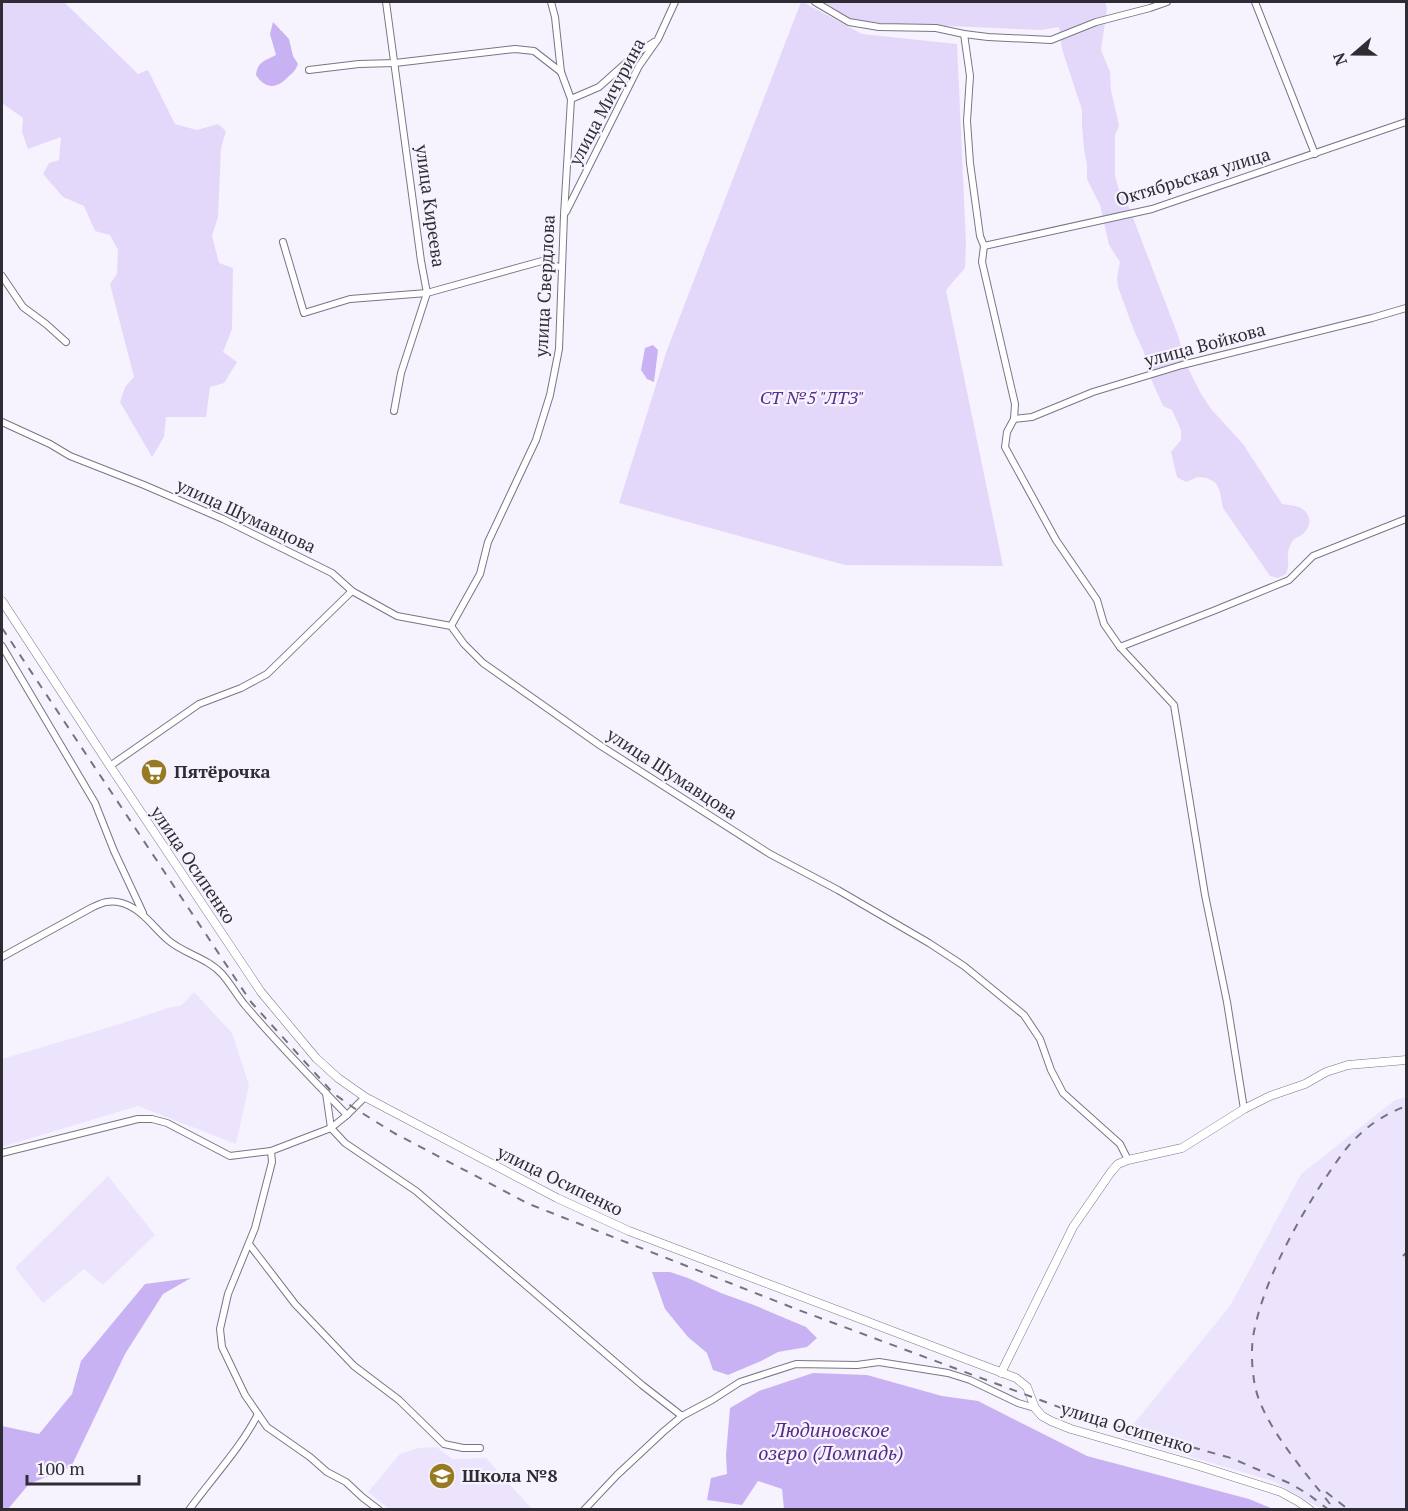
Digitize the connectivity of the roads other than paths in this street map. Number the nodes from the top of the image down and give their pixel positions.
1 (387, 2) edge
2 (551, 2) edge
3 (675, 2) edge
4 (815, 2) edge
5 (1167, 2) edge
6 (1255, 2) edge
7 (964, 34) junction
8 (658, 39) junction
9 (395, 63) junction
10 (309, 70) dead end
11 (561, 72) junction
12 (571, 99) junction
13 (1407, 122) edge
14 (1315, 154) junction
15 (564, 215) junction
16 (283, 242) dead end
17 (984, 246) junction
18 (562, 268) junction
19 (2, 276) edge
20 (427, 294) junction
21 (1407, 308) edge
22 (66, 342) dead end
23 (394, 411) dead end
24 (1014, 419) junction
25 (2, 422) edge
26 (1407, 519) edge
27 (352, 591) junction
28 (2, 601) edge
29 (451, 626) junction
30 (2, 646) edge
31 (1120, 647) junction
32 (110, 766) junction
33 (143, 914) junction
34 (2, 947) edge
35 (4, 955) edge
36 (1407, 1059) edge
37 (326, 1093) junction
38 (365, 1097) junction
39 (1244, 1109) junction
40 (347, 1115) junction
41 (330, 1128) junction
42 (271, 1151) junction
43 (2, 1153) edge
44 (1128, 1160) junction
45 (249, 1244) junction
46 (1001, 1372) junction
47 (1035, 1408) junction
48 (258, 1414) junction
49 (682, 1416) junction
50 (480, 1448) dead end
51 (189, 1509) edge
52 (379, 1509) edge
53 (584, 1509) edge
54 (1310, 1509) edge

1 - 9 street, улица Киреева
2 - 11 street, улица Свердлова
3 - 8 street, улица Мичурина
4 - 7 street
5 - 7 street
6 - 14 street
7 - 17 street
8 - 12 street
8 - 15 street, улица Мичурина
9 - 10 street
9 - 11 street
9 - 20 street, улица Киреева
11 - 12 street, улица Свердлова
12 - 15 street, улица Свердлова
13 - 14 street, Октябрьская улица
14 - 17 street, Октябрьская улица
15 - 18 street, улица Свердлова
16 - 20 street
17 - 24 street
18 - 20 street
18 - 29 street, улица Свердлова
19 - 22 street
20 - 23 street, улица Киреева
21 - 24 street, улица Войкова
24 - 31 street
25 - 27 street, улица Шумавцова
26 - 31 street
27 - 29 street, улица Шумавцова
27 - 32 street
28 - 32 street, улица Осипенко
29 - 44 street, улица Шумавцова
30 - 33 street
31 - 39 street
32 - 38 street, улица Осипенко
33 - 35 street
33 - 37 street
34 - 35 street
36 - 39 street
37 - 40 street
37 - 41 street
38 - 40 street
38 - 46 street, улица Осипенко
39 - 44 street
40 - 41 street
41 - 42 street
41 - 49 street
42 - 43 street
42 - 45 street
44 - 46 street
45 - 48 street
45 - 50 street
46 - 47 street, улица Осипенко
47 - 49 street
47 - 54 street, улица Осипенко
48 - 51 street
48 - 52 street
49 - 53 street

